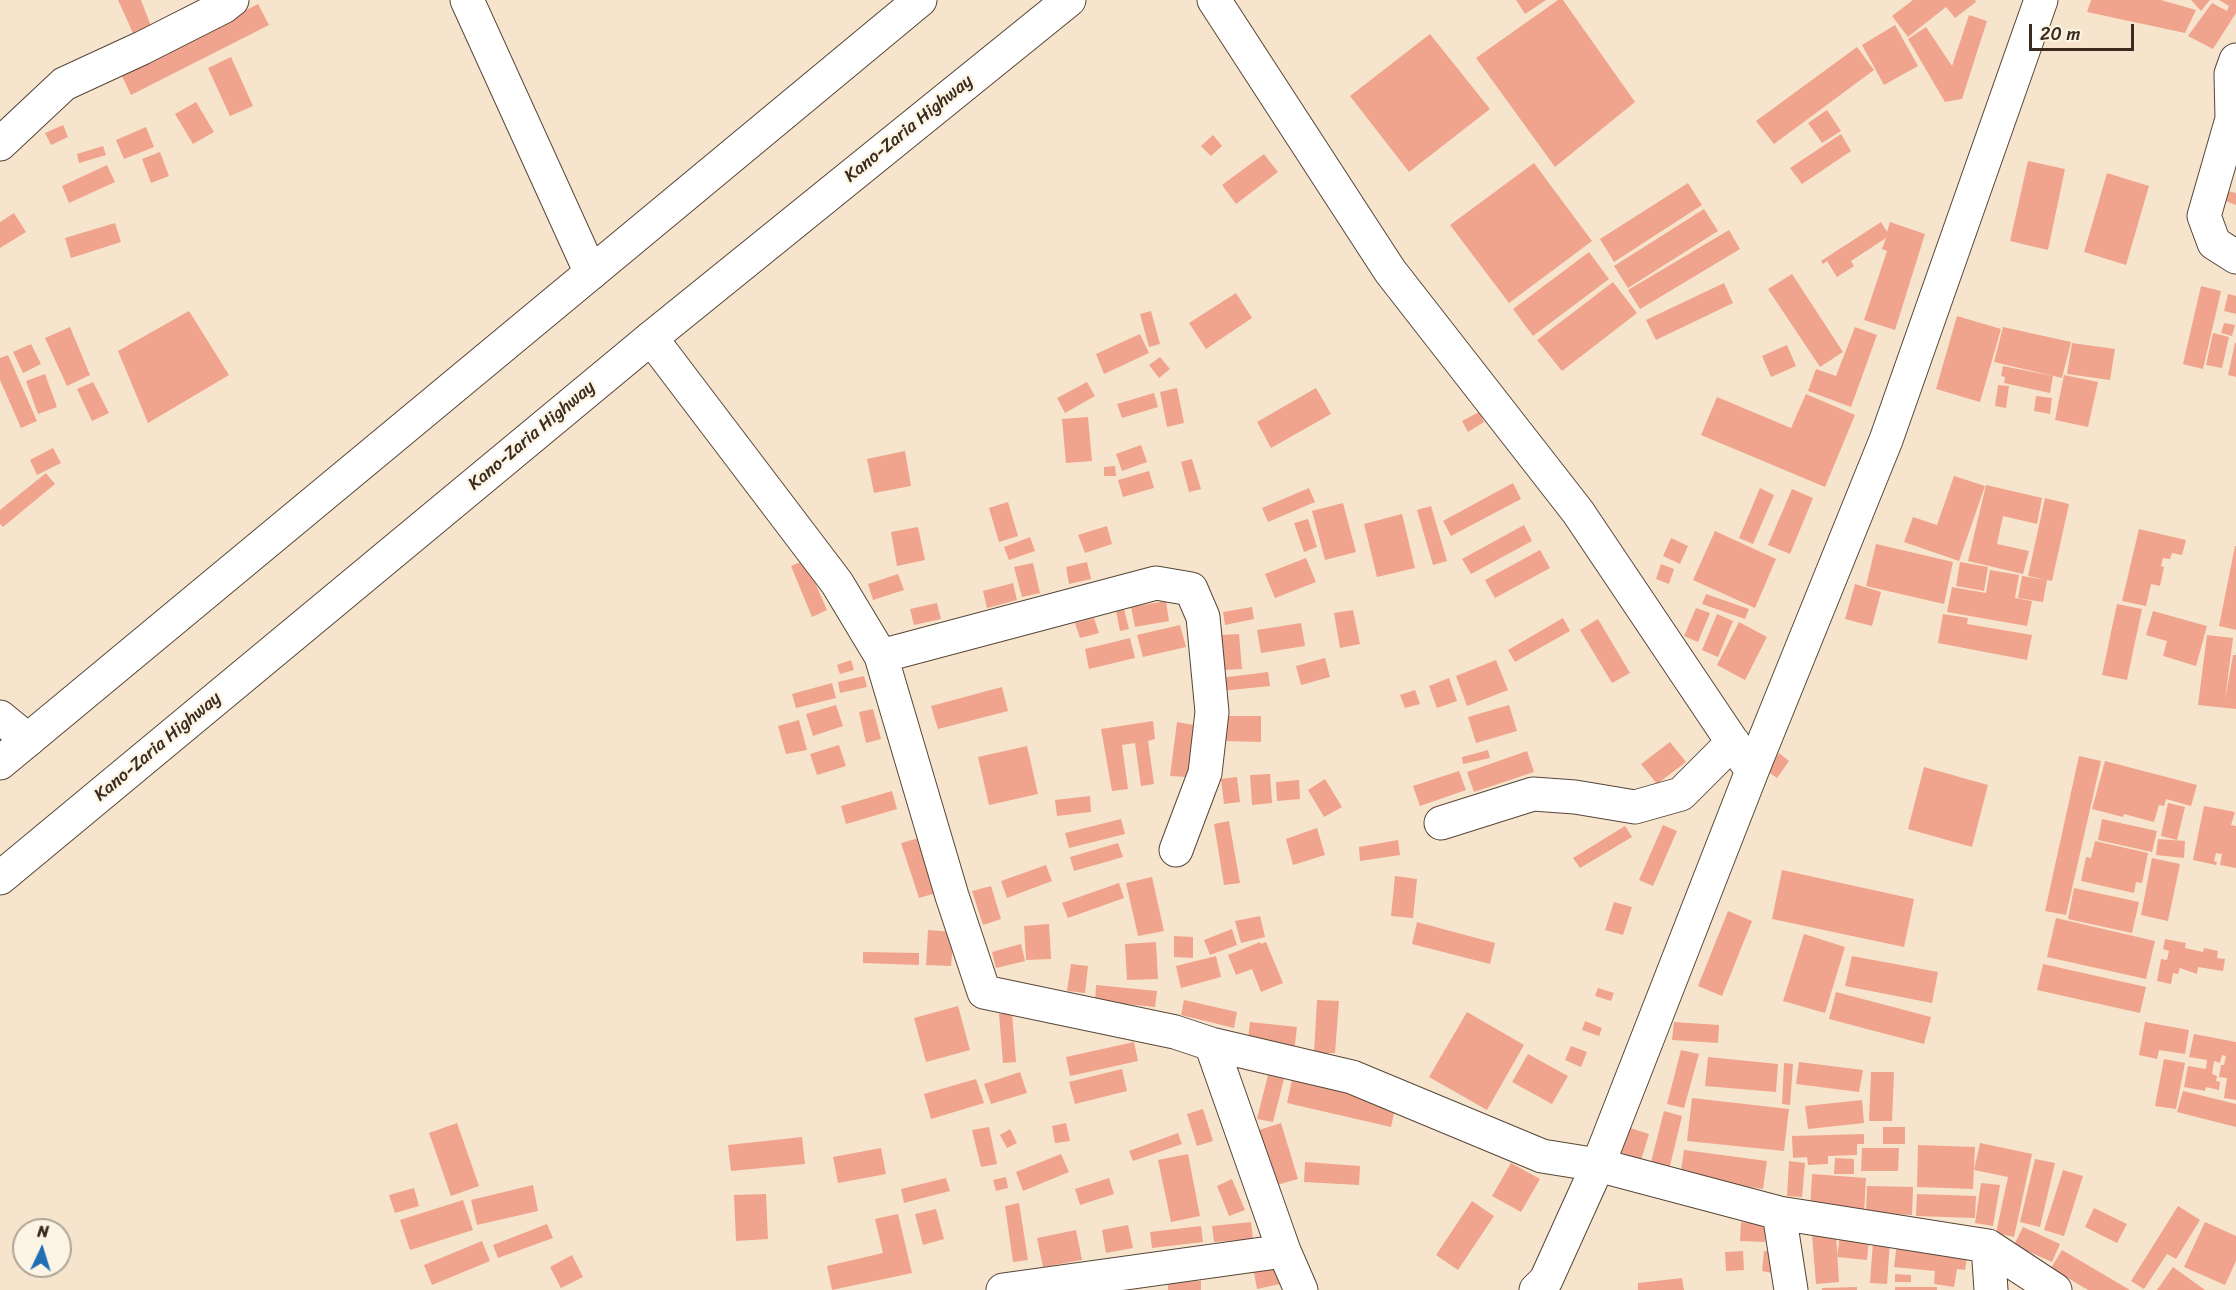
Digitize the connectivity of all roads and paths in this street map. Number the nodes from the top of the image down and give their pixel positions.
1 (232, 0) edge
2 (467, 0) edge
3 (920, 0) edge
4 (1069, 0) edge
5 (1214, 0) edge
6 (2041, 0) edge
7 (2236, 60) edge
8 (0, 144) edge
9 (2236, 257) edge
10 (591, 273) junction
11 (651, 338) junction
12 (881, 656) junction
13 (0, 717) edge
14 (28, 740) junction
15 (1733, 742) junction
16 (0, 763) edge
17 (1752, 771) junction
18 (1441, 823) dead end
19 (1176, 850) dead end
20 (0, 878) edge
21 (1211, 1044) junction
22 (1598, 1165) junction
23 (1779, 1213) junction
24 (1988, 1246) junction
25 (1284, 1251) junction
26 (1544, 1287) edge
27 (1003, 1290) edge
28 (1301, 1290) edge
29 (1791, 1290) edge
30 (1991, 1290) edge
31 (2055, 1290) edge

1 - 8 main road
2 - 10 main road
3 - 10 main road
4 - 11 main road, Kano-Zaria Highway
5 - 15 main road
6 - 17 main road
7 - 9 main road
10 - 14 main road
11 - 12 main road
11 - 20 main road, Kano-Zaria Highway
12 - 19 main road
12 - 21 main road
13 - 14 main road
14 - 16 main road
15 - 17 main road
15 - 18 main road
17 - 22 main road
21 - 22 main road
21 - 25 main road
22 - 23 main road
22 - 26 main road
23 - 24 main road
23 - 29 main road
24 - 30 main road
24 - 31 main road
25 - 27 main road
25 - 28 main road

